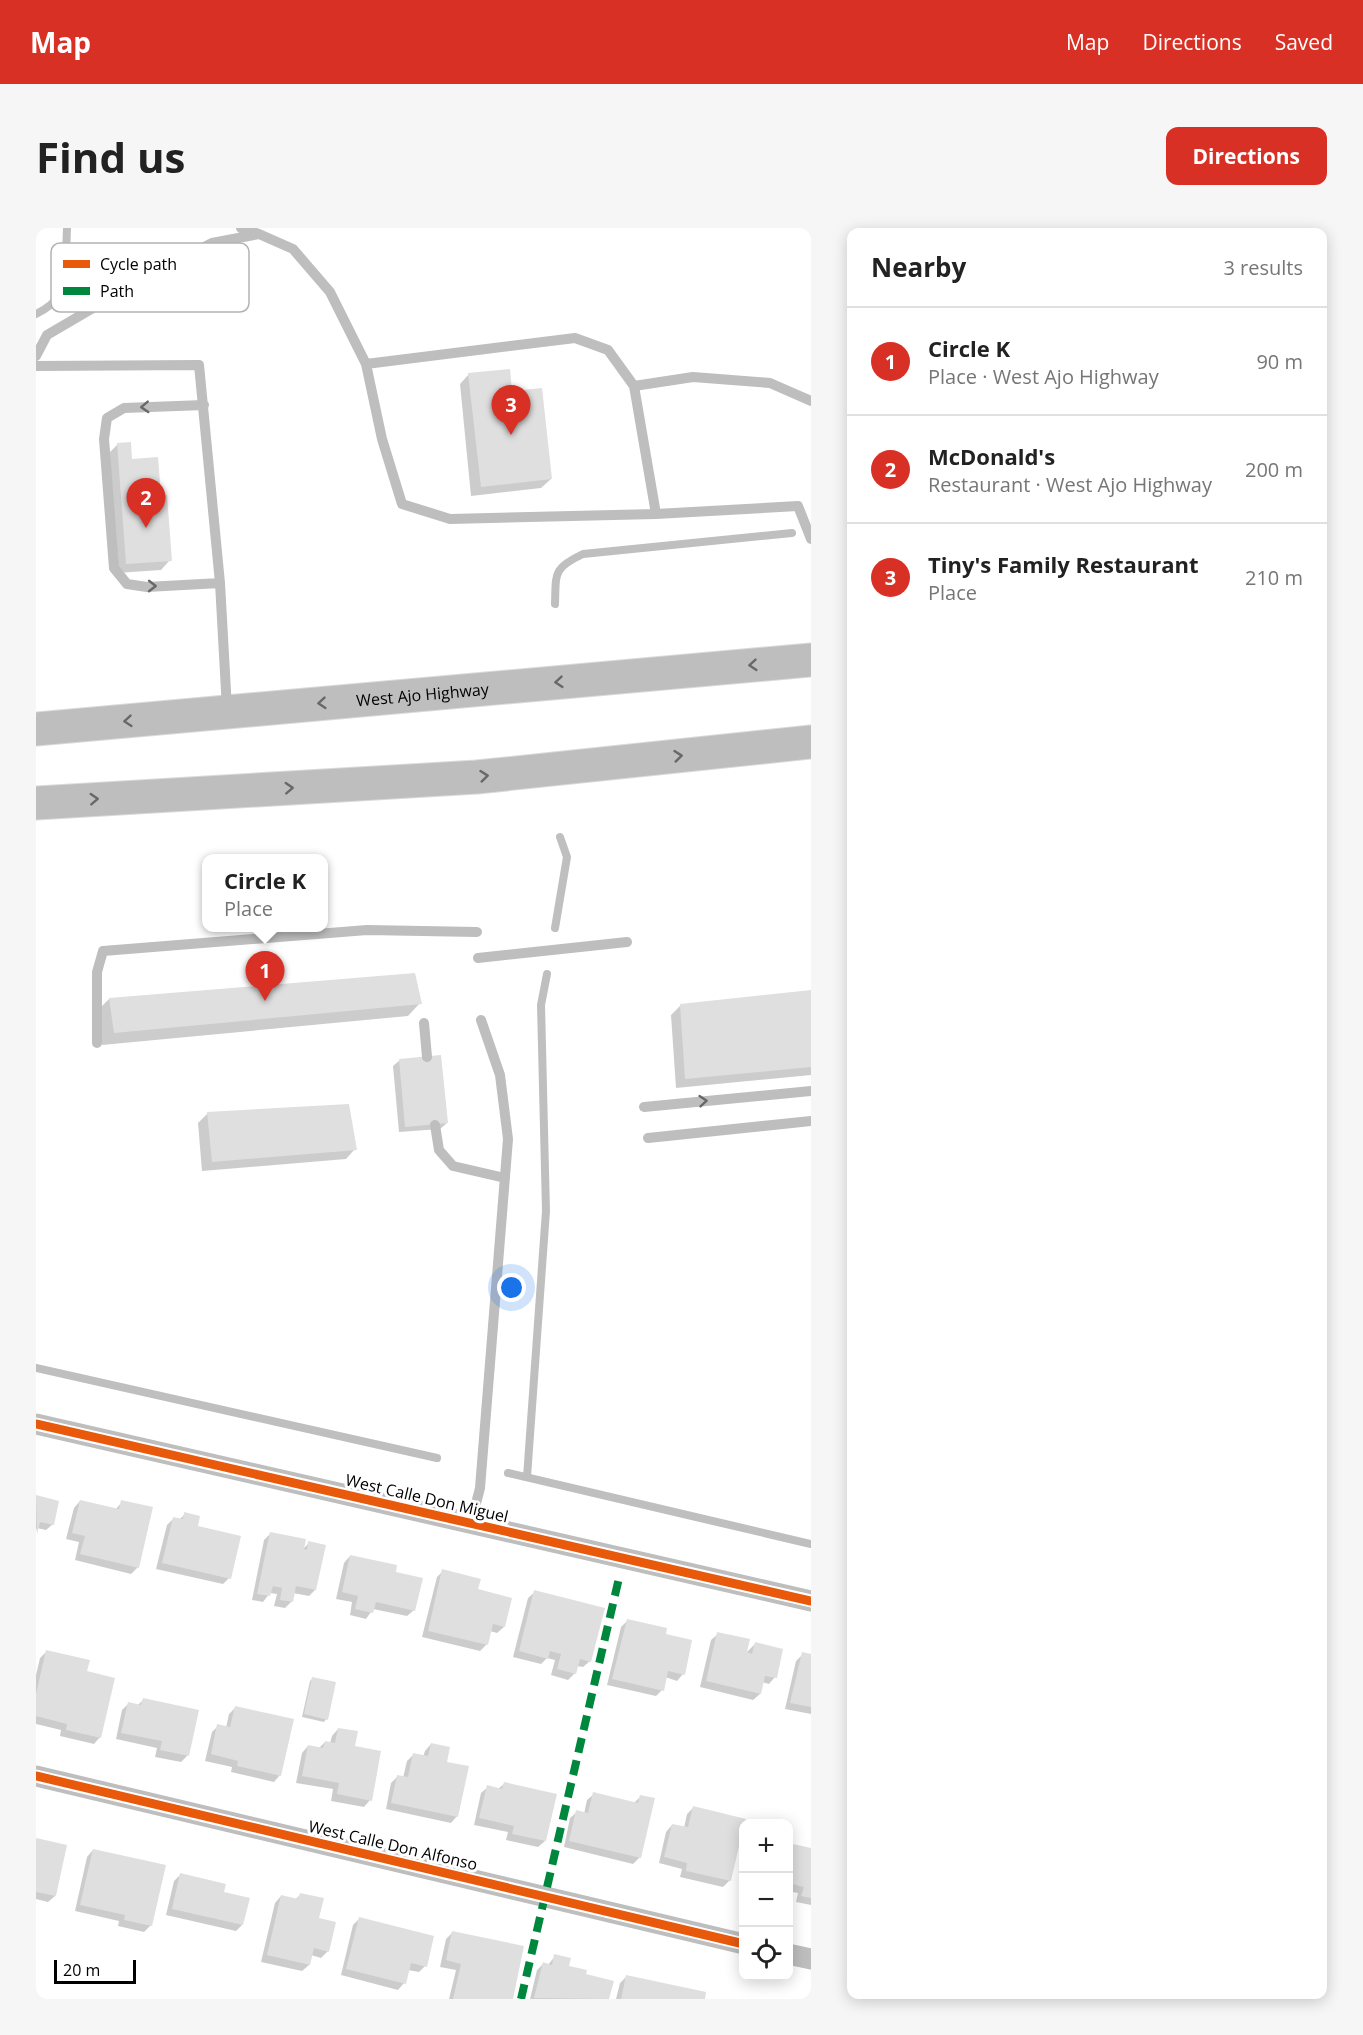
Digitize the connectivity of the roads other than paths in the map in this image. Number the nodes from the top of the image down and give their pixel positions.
1 (242, 228) edge
2 (259, 234) junction
3 (212, 243) edge
4 (86, 312) edge
5 (36, 356) edge
6 (366, 364) junction
7 (36, 366) edge
8 (634, 386) junction
9 (811, 401) edge
10 (204, 405) junction
11 (656, 514) junction
12 (811, 540) edge
13 (220, 583) junction
14 (811, 660) edge
15 (227, 712) junction
16 (36, 729) edge
17 (811, 742) edge
18 (36, 803) edge
19 (477, 932) dead end
20 (627, 942) dead end
21 (478, 958) dead end
22 (481, 1020) dead end
23 (424, 1023) dead end
24 (97, 1043) dead end
25 (427, 1057) dead end
26 (811, 1091) edge
27 (645, 1107) dead end
28 (811, 1121) edge
29 (435, 1125) dead end
30 (648, 1138) dead end
31 (505, 1178) junction
32 (36, 1424) edge
33 (471, 1523) junction
34 (811, 1601) edge
35 (36, 1776) edge
36 (739, 1943) edge
37 (793, 1955) edge
38 (811, 1959) edge

1 - 2 lane
2 - 3 lane
2 - 6 lane
4 - 5 lane
6 - 8 lane
6 - 11 lane
7 - 10 lane
8 - 9 lane
8 - 11 lane
10 - 13 lane
10 -> 13 lane
11 - 12 lane
13 - 15 lane
14 -> 15 main road, West Ajo Highway
15 -> 16 main road, West Ajo Highway
18 -> 17 main road
19 - 24 lane
20 - 21 lane
22 - 31 lane
23 - 25 lane
27 -> 26 lane
28 - 30 lane
29 - 31 lane
31 - 33 lane
32 - 33 street, West Calle Don Miguel
33 - 34 street, West Calle Don Miguel
35 - 36 street, West Calle Don Alfonso
37 - 38 street

